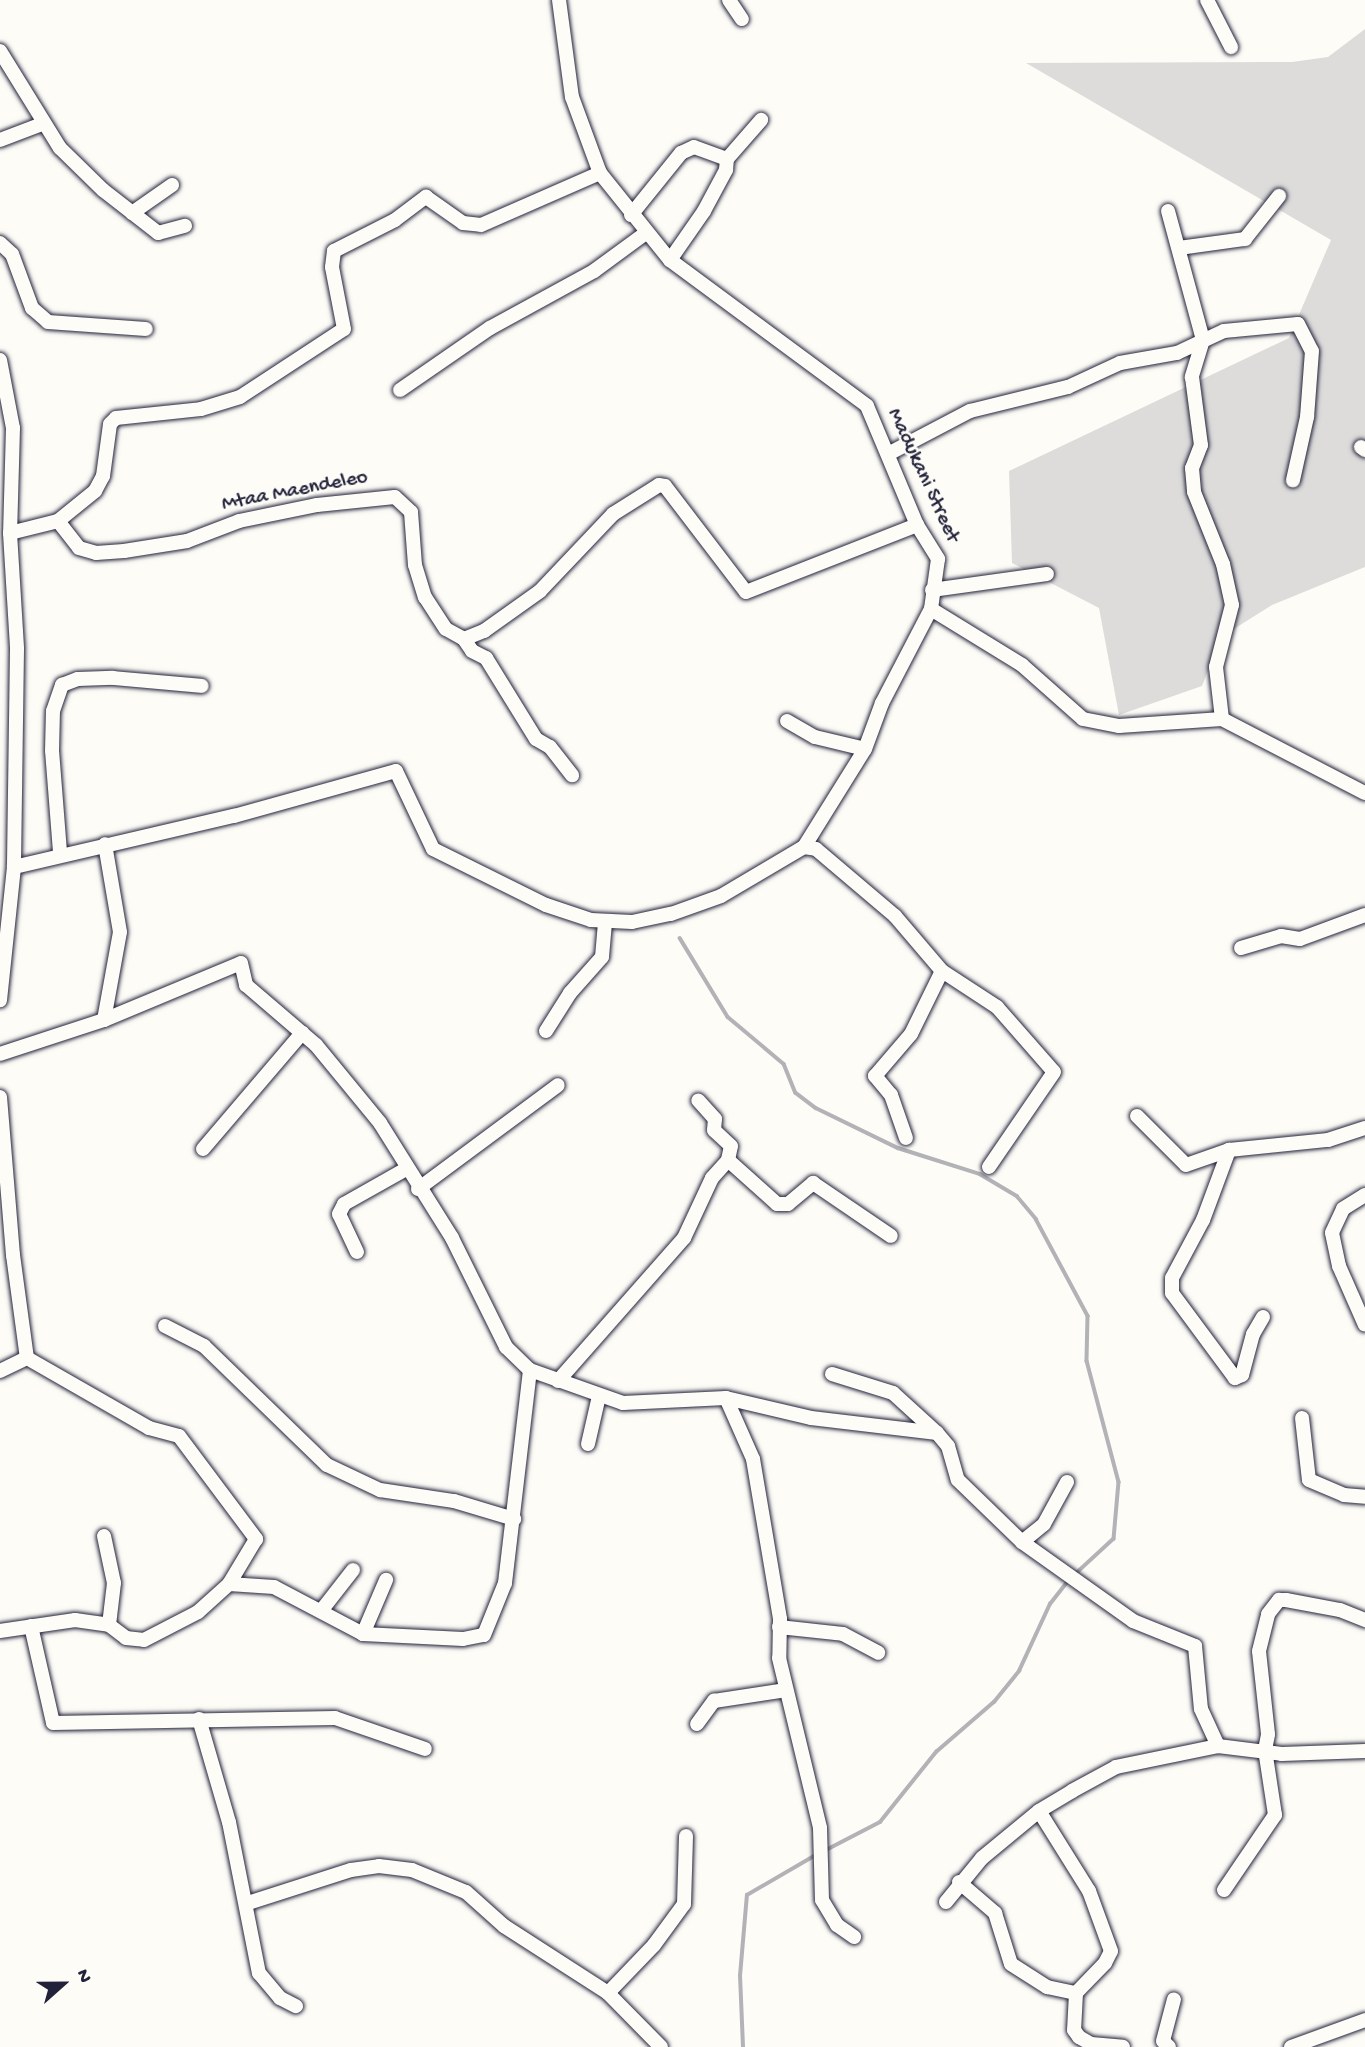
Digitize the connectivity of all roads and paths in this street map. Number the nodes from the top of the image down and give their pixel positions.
1 (559, 0) edge
2 (729, 0) edge
3 (1207, 0) edge
4 (742, 19) dead end
5 (1231, 47) dead end
6 (0, 51) edge
7 (761, 120) dead end
8 (42, 124) junction
9 (0, 140) edge
10 (727, 159) junction
11 (600, 173) junction
12 (172, 185) dead end
13 (1279, 196) dead end
14 (1168, 211) dead end
15 (132, 214) junction
16 (631, 215) junction
17 (185, 226) dead end
18 (646, 233) junction
19 (0, 243) edge
20 (1179, 248) junction
21 (670, 260) junction
22 (146, 329) dead end
23 (1203, 340) junction
24 (0, 360) edge
25 (400, 390) dead end
26 (888, 454) junction
27 (1293, 480) dead end
28 (58, 521) junction
29 (917, 525) junction
30 (10, 533) junction
31 (1047, 574) dead end
32 (932, 590) junction
33 (931, 609) junction
34 (464, 639) junction
35 (202, 686) dead end
36 (1222, 719) junction
37 (787, 721) dead end
38 (865, 749) junction
39 (572, 775) dead end
40 (1365, 793) edge
41 (105, 844) junction
42 (804, 847) junction
43 (60, 852) junction
44 (14, 866) junction
45 (1365, 915) edge
46 (605, 922) junction
47 (1241, 948) dead end
48 (942, 971) junction
49 (0, 1000) edge
50 (104, 1020) junction
51 (546, 1031) dead end
52 (302, 1033) junction
53 (0, 1054) edge
54 (558, 1085) dead end
55 (0, 1097) edge
56 (698, 1100) dead end
57 (1137, 1116) dead end
58 (1365, 1128) edge
59 (906, 1138) dead end
60 (203, 1149) dead end
61 (1229, 1150) junction
62 (728, 1160) junction
63 (989, 1167) dead end
64 (406, 1169) junction
65 (418, 1189) junction
66 (1365, 1195) edge
67 (891, 1236) dead end
68 (357, 1252) dead end
69 (1263, 1317) dead end
70 (1365, 1325) edge
71 (165, 1326) dead end
72 (27, 1358) junction
73 (530, 1370) junction
74 (0, 1371) edge
75 (832, 1374) dead end
76 (558, 1381) junction
77 (599, 1396) junction
78 (726, 1398) junction
79 (1302, 1418) dead end
80 (937, 1433) junction
81 (588, 1444) dead end
82 (1067, 1482) dead end
83 (1365, 1497) edge
84 (514, 1519) junction
85 (104, 1535) dead end
86 (1022, 1542) junction
87 (352, 1570) dead end
88 (386, 1580) dead end
89 (229, 1584) junction
90 (321, 1611) junction
91 (1365, 1620) edge
92 (110, 1625) junction
93 (31, 1626) junction
94 (779, 1627) junction
95 (0, 1631) edge
96 (363, 1634) junction
97 (878, 1653) dead end
98 (786, 1690) junction
99 (199, 1719) junction
100 (697, 1724) dead end
101 (1218, 1746) junction
102 (425, 1749) dead end
103 (1265, 1751) junction
104 (1365, 1751) edge
105 (1038, 1811) junction
106 (686, 1836) dead end
107 (959, 1882) junction
108 (1224, 1890) dead end
109 (946, 1902) dead end
110 (248, 1903) junction
111 (853, 1937) dead end
112 (608, 1993) junction
113 (1076, 1993) junction
114 (1174, 1999) dead end
115 (296, 2006) dead end
116 (1365, 2020) edge
117 (1163, 2045) edge
118 (661, 2047) edge
119 (1123, 2047) edge
120 (1291, 2047) edge

1 - 11 street, Madukani Street
2 - 4 street
3 - 5 street
6 - 8 street
7 - 10 street
8 - 9 street
8 - 15 street
10 - 16 street
10 - 21 street
11 - 16 street, Madukani Street
11 - 28 street
12 - 15 street
13 - 20 street
14 - 20 street
15 - 17 street
16 - 18 street, Madukani Street
18 - 21 street, Madukani Street
18 - 25 street
19 - 22 street
20 - 23 street
21 - 26 street, Madukani Street
23 - 26 street
23 - 27 street
23 - 36 street
24 - 30 street
26 - 29 street, Madukani Street
28 - 30 street
28 - 34 street, Mtaa Maendeleo
29 - 32 street, Madukani Street
29 - 34 street
30 - 44 street
31 - 32 street
32 - 33 street, Madukani Street
33 - 36 street
33 - 38 street
34 - 39 street, Mtaa Maendeleo
35 - 43 street
36 - 40 street
37 - 38 street
38 - 42 street
41 - 43 street
41 - 46 street
41 - 50 street
42 - 46 street
42 - 48 street
43 - 44 street
44 - 49 street
45 - 47 street
46 - 51 street
48 - 59 street
48 - 63 street
50 - 52 street
50 - 53 street
52 - 60 street
52 - 64 street
54 - 65 street
55 - 72 street
56 - 62 street
57 - 61 street
58 - 61 street
61 - 69 street
62 - 67 street
62 - 76 street
64 - 65 street
64 - 68 street
65 - 73 street
66 - 70 street
71 - 84 street
72 - 74 street
72 - 89 street
73 - 76 street
73 - 84 street
75 - 80 street
76 - 77 street
77 - 78 street
77 - 81 street
78 - 80 street
78 - 94 street
79 - 83 street
80 - 86 street
82 - 86 street
84 - 96 street
85 - 92 street
86 - 101 street
87 - 90 street
88 - 96 street
89 - 90 street
89 - 92 street
90 - 96 street
91 - 103 street
92 - 93 street
93 - 95 street
93 - 99 street
94 - 97 street
94 - 98 street
98 - 100 street
98 - 111 street
99 - 102 street
99 - 110 street
101 - 103 street
101 - 105 street
103 - 104 street
103 - 108 street
105 - 107 street
105 - 113 street
106 - 112 street
107 - 109 street
107 - 113 street
110 - 112 street
110 - 115 street
112 - 118 street
113 - 119 street
114 - 117 street
116 - 120 street

